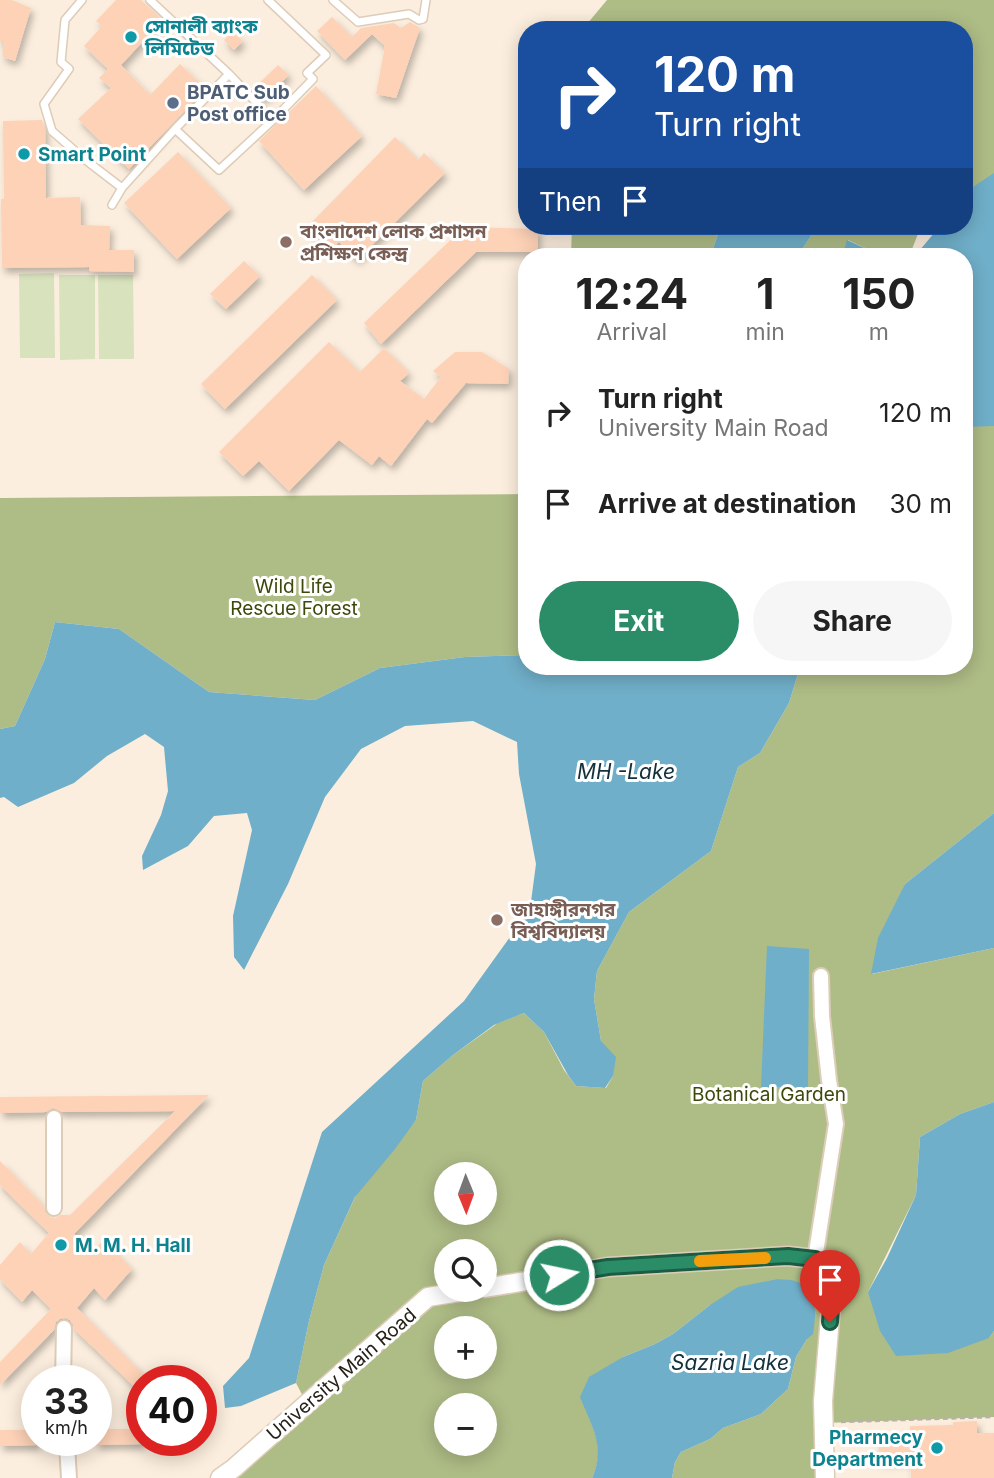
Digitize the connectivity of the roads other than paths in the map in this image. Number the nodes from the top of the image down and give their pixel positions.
1 (82, 0) edge
2 (150, 0) edge
3 (268, 0) edge
4 (333, 0) edge
5 (426, 0) edge
6 (229, 74) junction
7 (273, 120) junction
8 (175, 130) junction
9 (122, 188) junction
10 (112, 205) dead end
11 (821, 976) dead end
12 (54, 1118) dead end
13 (54, 1208) dead end
14 (815, 1259) junction
15 (497, 1286) edge
16 (434, 1296) edge
17 (64, 1328) dead end
18 (64, 1365) edge
19 (68, 1456) edge
20 (69, 1478) edge
21 (220, 1478) edge
22 (825, 1478) edge

1 - 9 lane
2 - 6 lane
3 - 7 lane
4 - 5 lane
6 - 7 lane
6 - 8 lane
7 - 8 lane
8 - 9 lane
9 - 10 lane
11 - 14 street
12 - 13 street
14 - 15 street
14 - 22 street
16 - 21 street, University Main Road
17 - 18 street
19 - 20 street

